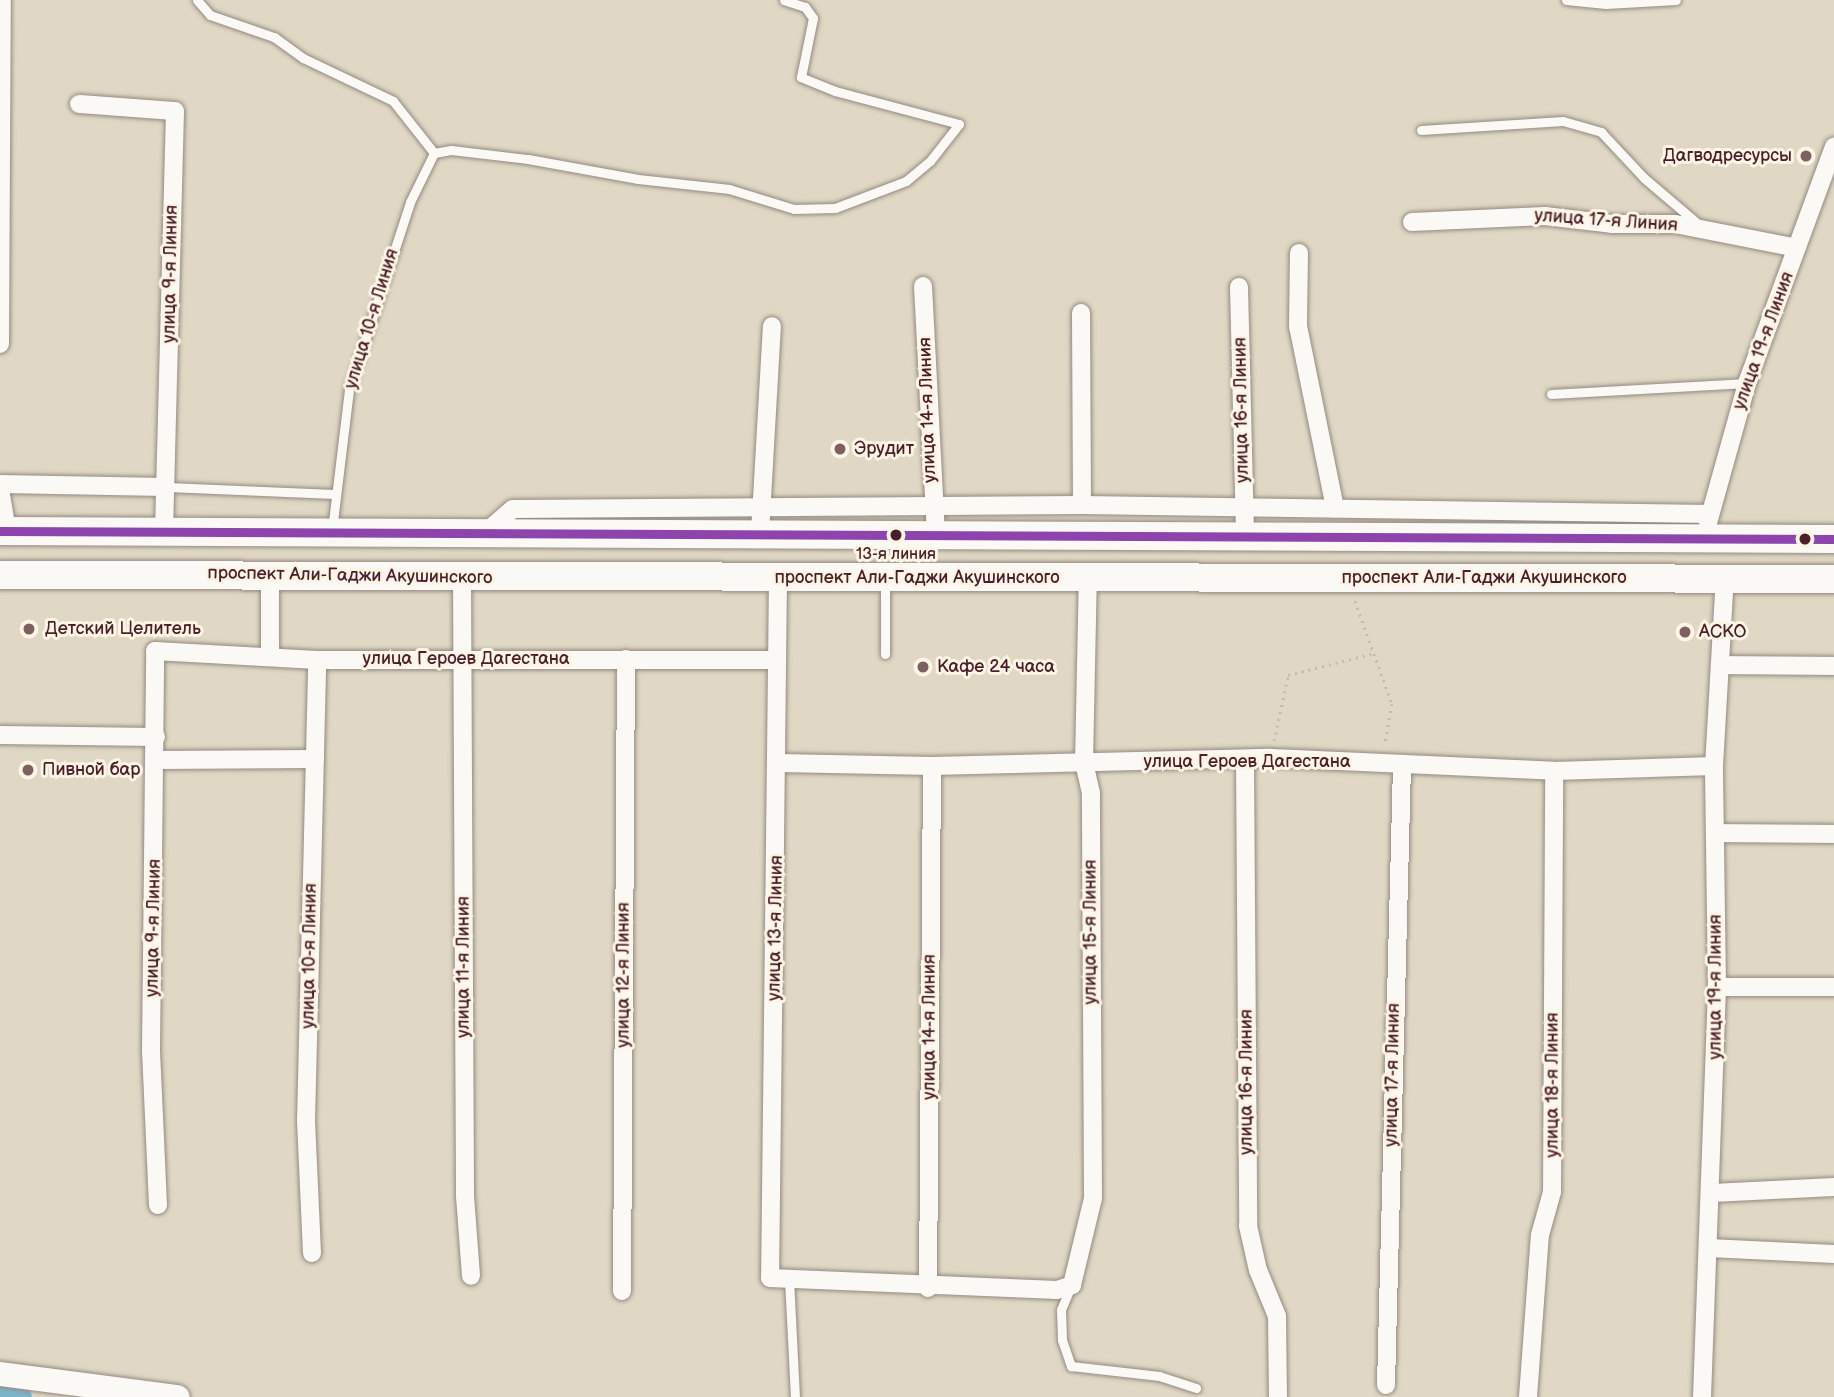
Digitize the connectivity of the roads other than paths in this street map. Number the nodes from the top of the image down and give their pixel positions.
1 (2, 0) edge
2 (197, 0) edge
3 (784, 0) edge
4 (1566, 0) edge
5 (1676, 0) edge
6 (79, 104) dead end
7 (1421, 130) dead end
8 (1834, 146) edge
9 (434, 153) junction
10 (1829, 170) edge
11 (1412, 222) dead end
12 (1704, 230) junction
13 (1797, 248) junction
14 (1299, 253) dead end
15 (923, 286) dead end
16 (1239, 287) dead end
17 (1081, 313) dead end
18 (772, 326) dead end
19 (0, 344) edge
20 (1747, 383) junction
21 (1551, 394) dead end
22 (0, 484) edge
23 (166, 487) junction
24 (0, 489) edge
25 (336, 494) junction
26 (1082, 505) junction
27 (1244, 506) junction
28 (1335, 508) junction
29 (761, 520) junction
30 (935, 520) junction
31 (1707, 527) junction
32 (3, 531) edge
33 (164, 534) junction
34 (484, 534) junction
35 (1245, 534) junction
36 (331, 535) junction
37 (1163, 535) junction
38 (1834, 538) edge
39 (0, 575) edge
40 (270, 575) junction
41 (1724, 576) junction
42 (475, 578) junction
43 (778, 578) junction
44 (885, 578) junction
45 (1088, 578) junction
46 (1167, 578) junction
47 (1834, 579) edge
48 (155, 650) joint
49 (885, 654) dead end
50 (270, 656) junction
51 (463, 659) junction
52 (626, 659) junction
53 (317, 660) junction
54 (777, 660) junction
55 (1721, 665) junction
56 (1834, 666) edge
57 (0, 735) edge
58 (156, 737) junction
59 (315, 759) junction
60 (157, 760) junction
61 (1245, 761) junction
62 (1084, 762) junction
63 (779, 763) junction
64 (1402, 765) junction
65 (932, 766) junction
66 (1714, 766) junction
67 (1554, 771) junction
68 (1716, 833) junction
69 (1834, 834) edge
70 (1717, 987) junction
71 (1834, 987) edge
72 (1834, 1186) edge
73 (1712, 1193) junction
74 (158, 1205) dead end
75 (1709, 1248) junction
76 (312, 1253) dead end
77 (1834, 1254) edge
78 (471, 1276) dead end
79 (789, 1279) junction
80 (1072, 1285) junction
81 (928, 1288) junction
82 (622, 1291) dead end
83 (0, 1374) edge
84 (1386, 1385) dead end
85 (1196, 1388) dead end
86 (178, 1397) edge
87 (794, 1397) edge
88 (1278, 1397) edge
89 (1528, 1397) edge
90 (1702, 1397) edge

1 - 19 street
2 - 9 lane
3 - 9 lane
4 - 5 lane
6 - 23 street, улица 9-я Линия
7 - 12 lane
8 - 10 street, улица 19-я Линия
9 - 25 lane, улица 10-я Линия
10 - 13 street, улица 19-я Линия
11 - 12 street, улица 17-я Линия
12 - 13 street, улица 17-я Линия
13 - 20 street, улица 19-я Линия
14 - 28 street
15 - 30 street, улица 14-я Линия
16 - 27 street, улица 16-я Линия
17 - 26 street
18 - 29 street
20 - 21 lane
20 - 31 street, улица 19-я Линия
22 - 23 street
23 - 25 lane
23 - 33 street, улица 9-я Линия
24 - 32 street
25 - 36 lane, улица 10-я Линия
26 - 27 street
26 - 30 street
27 - 28 street
27 - 35 street, улица 16-я Линия
28 - 31 street
29 - 30 main road
29 - 34 main road
30 - 37 main road
31 - 35 main road
31 - 38 main road
32 - 33 main road
33 - 36 main road
34 - 36 main road
34 - 42 main road
35 - 37 main road
37 - 46 main road
39 - 40 main road, проспект Али-Гаджи Акушинского
40 - 42 main road, проспект Али-Гаджи Акушинского
40 - 50 street
41 - 46 main road, проспект Али-Гаджи Акушинского
41 - 47 main road, проспект Али-Гаджи Акушинского
41 - 55 street, улица 19-я Линия
42 - 43 main road, проспект Али-Гаджи Акушинского
42 - 51 street, улица 11-я Линия
43 - 44 main road, проспект Али-Гаджи Акушинского
43 - 54 street, улица 13-я Линия
44 - 45 main road, проспект Али-Гаджи Акушинского
44 - 49 lane
45 - 46 main road, проспект Али-Гаджи Акушинского
45 - 62 street, улица 15-я Линия
48 - 50 street, улица Героев Дагестана
48 - 58 street, улица 9-я Линия
50 - 53 street, улица Героев Дагестана
51 - 52 street, улица Героев Дагестана
51 - 53 street, улица Героев Дагестана
51 - 78 street, улица 11-я Линия
52 - 54 street, улица Героев Дагестана
52 - 82 street, улица 12-я Линия
53 - 59 street, улица 10-я Линия
54 - 63 street, улица 13-я Линия
55 - 56 street
55 - 66 street, улица 19-я Линия
57 - 58 street
58 - 60 street, улица 9-я Линия
59 - 60 street
59 - 76 street, улица 10-я Линия
60 - 74 street, улица 9-я Линия
61 - 62 street, улица Героев Дагестана
61 - 64 street, улица Героев Дагестана
61 - 88 street, улица 16-я Линия
62 - 65 street, улица Героев Дагестана
62 - 80 street, улица 15-я Линия
63 - 65 street, улица Героев Дагестана
63 - 79 street, улица 13-я Линия
64 - 67 street, улица Героев Дагестана
64 - 84 street, улица 17-я Линия
65 - 81 street, улица 14-я Линия
66 - 67 street, улица Героев Дагестана
66 - 68 street, улица 19-я Линия
67 - 89 street, улица 18-я Линия
68 - 69 street
68 - 70 street, улица 19-я Линия
70 - 71 street
70 - 73 street, улица 19-я Линия
72 - 73 street
73 - 75 street, улица 19-я Линия
75 - 77 street
75 - 90 street, улица 19-я Линия
79 - 81 street
79 - 87 lane
80 - 81 street
80 - 85 lane
83 - 86 main road

